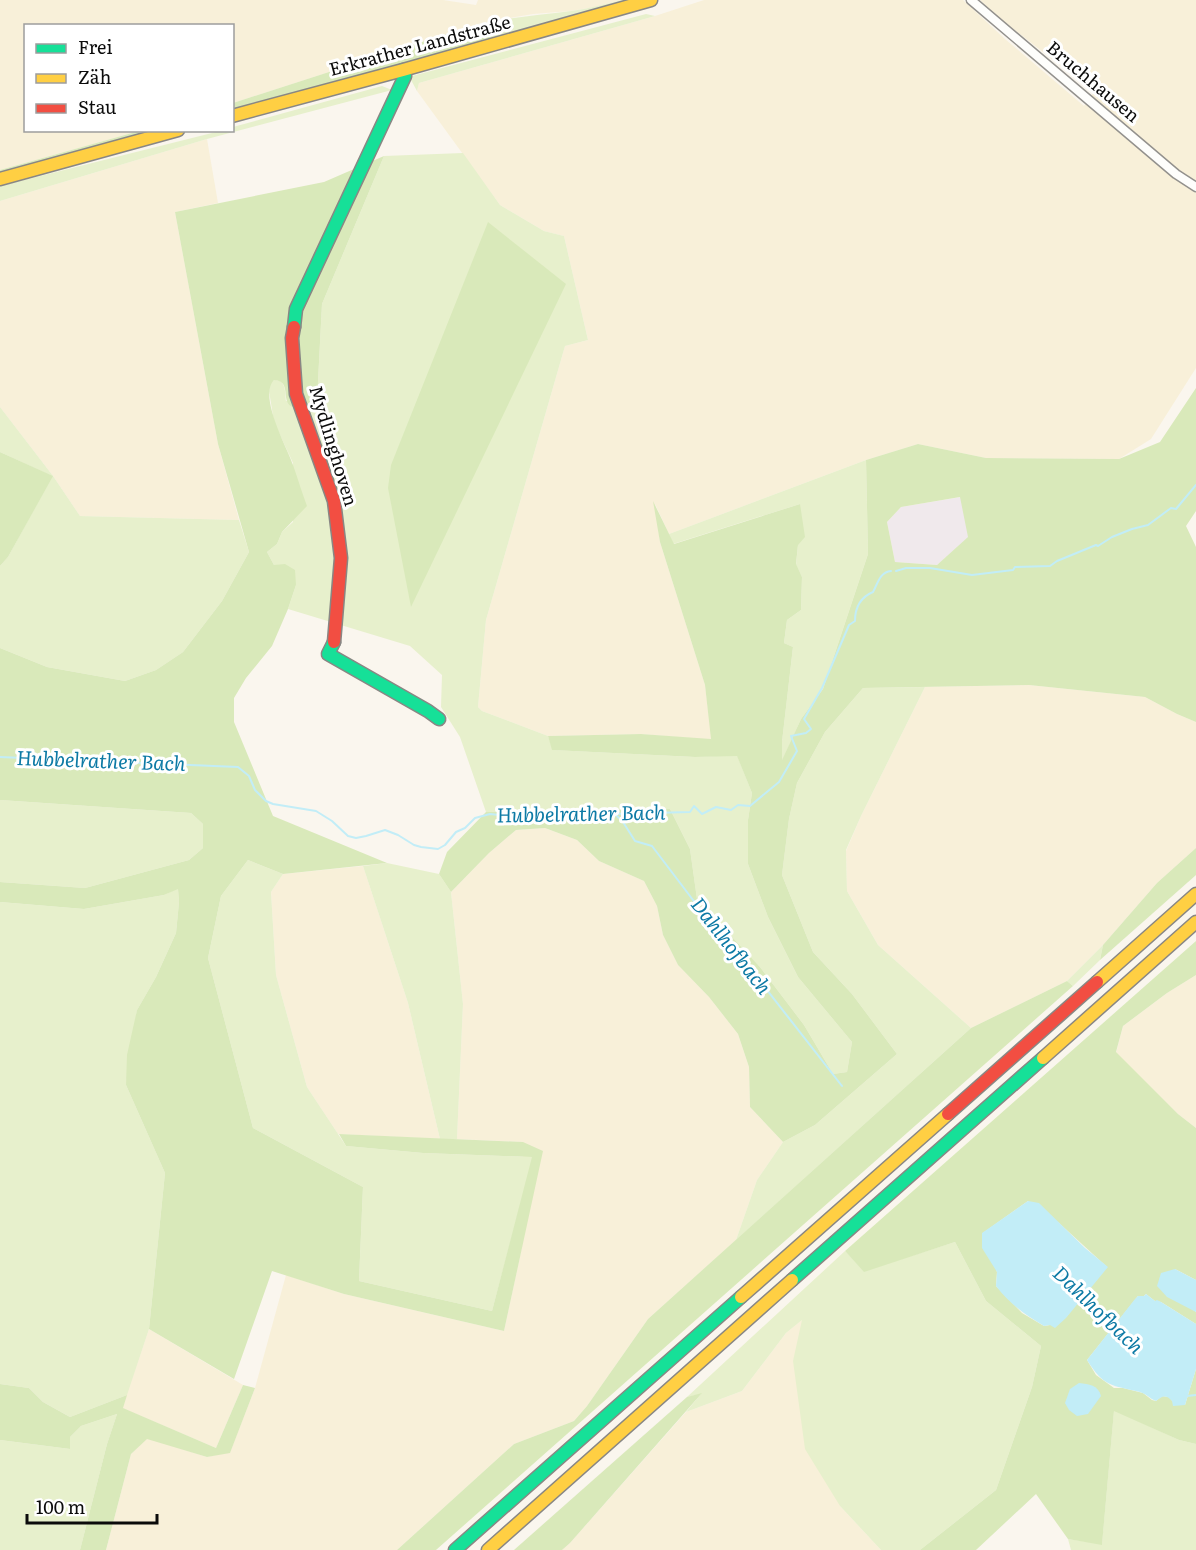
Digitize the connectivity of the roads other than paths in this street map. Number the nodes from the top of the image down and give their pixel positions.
1 (651, 0) edge
2 (971, 0) edge
3 (403, 70) junction
4 (234, 115) edge
5 (171, 132) edge
6 (0, 179) edge
7 (1196, 187) edge
8 (439, 719) dead end
9 (1196, 894) edge
10 (1196, 922) edge
11 (455, 1550) edge
12 (488, 1550) edge

1 - 3 main road, Erkrather Landstraße
2 - 7 street, Bruchhausen
3 - 4 main road, Erkrather Landstraße
3 - 8 main road, Mydlinghoven
5 - 6 main road
9 - 11 main road
10 - 12 main road

